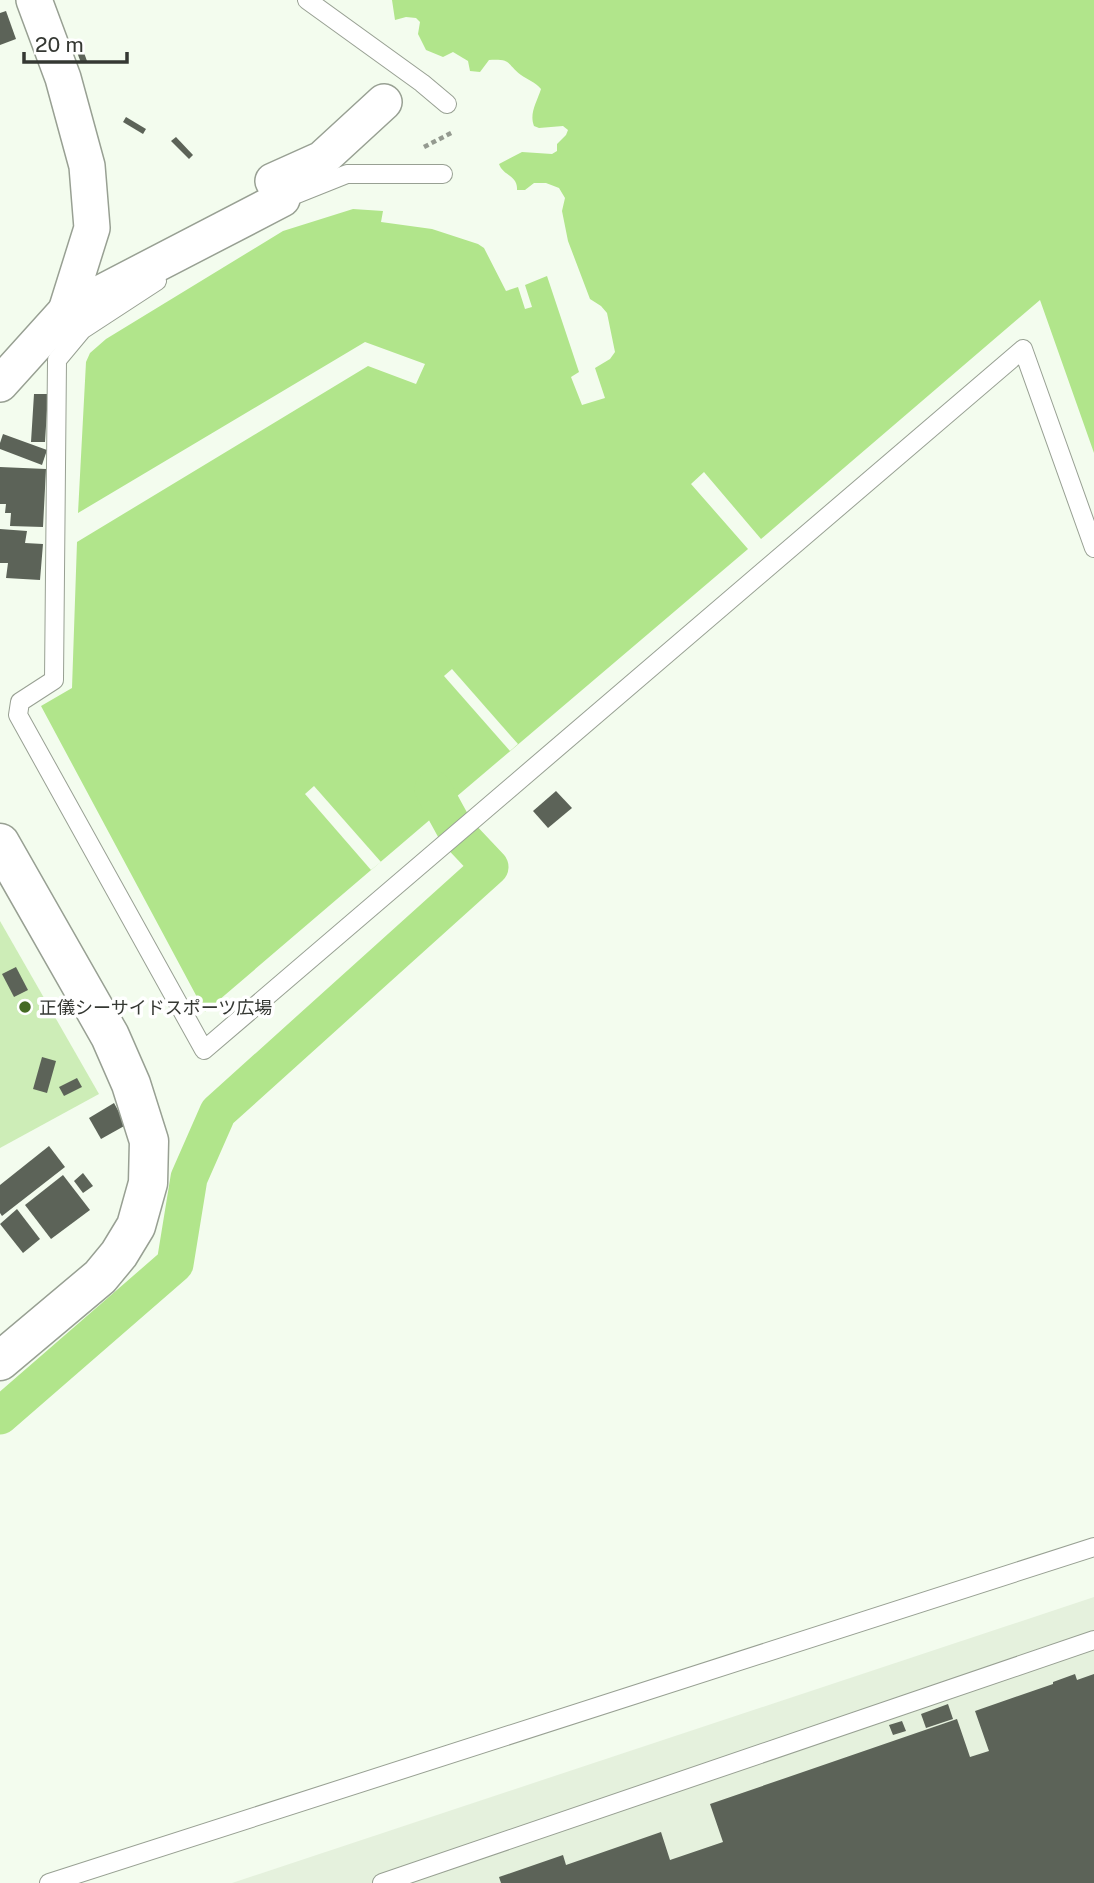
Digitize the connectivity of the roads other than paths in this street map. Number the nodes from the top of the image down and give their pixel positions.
1 (34, 0) edge
2 (307, 0) edge
3 (384, 102) dead end
4 (447, 104) dead end
5 (443, 174) dead end
6 (282, 199) junction
7 (66, 311) junction
8 (0, 384) edge
9 (1094, 548) edge
10 (0, 842) edge
11 (0, 1361) edge
12 (1094, 1547) edge
13 (1094, 1640) edge
14 (49, 1883) edge
15 (382, 1883) edge

1 - 7 street
2 - 4 lane
3 - 6 street
5 - 6 lane
6 - 7 street
6 - 9 lane
7 - 8 street
10 - 11 street
12 - 14 lane
13 - 15 lane

